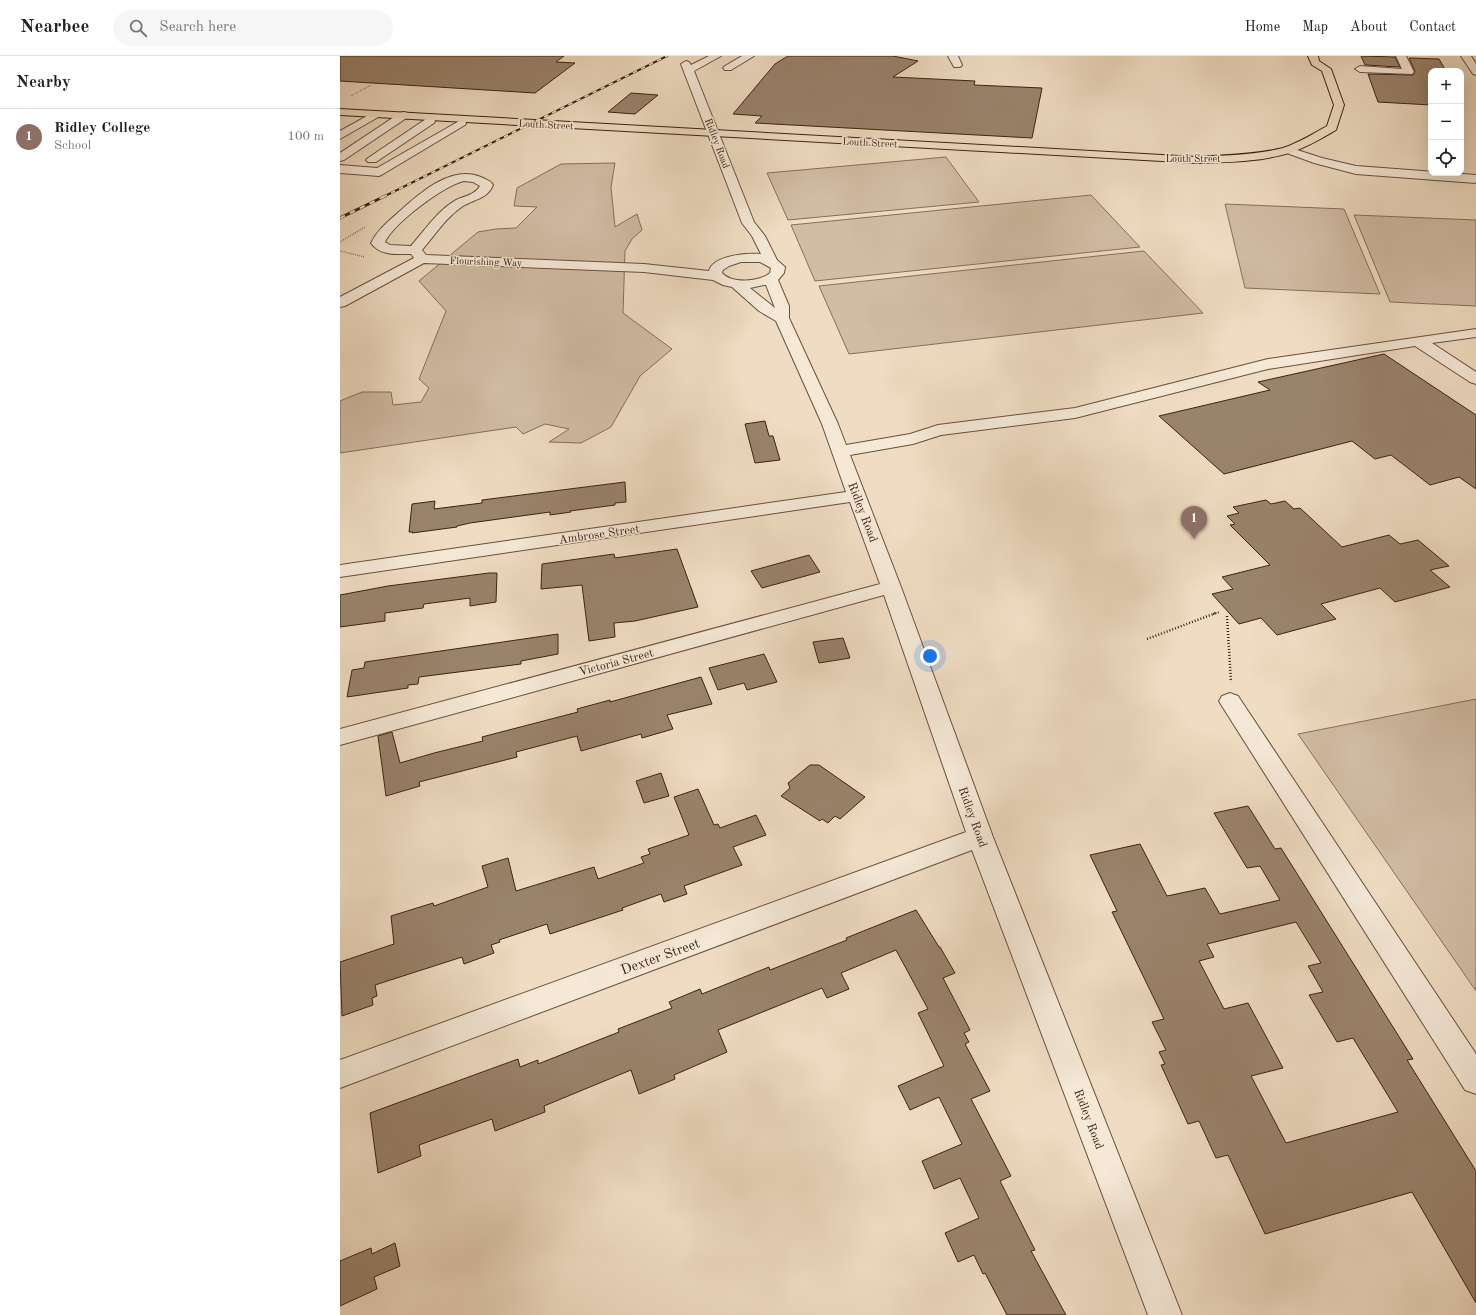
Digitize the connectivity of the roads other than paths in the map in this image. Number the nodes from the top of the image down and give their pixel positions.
1 (716, 56) edge
2 (749, 56) edge
3 (1312, 56) edge
4 (1402, 56) edge
5 (1466, 56) edge
6 (1335, 64) dead end
7 (728, 68) dead end
8 (1326, 69) junction
9 (1360, 69) dead end
10 (1476, 72) edge
11 (340, 112) edge
12 (376, 114) junction
13 (402, 117) junction
14 (430, 121) junction
15 (464, 121) junction
16 (714, 133) junction
17 (340, 136) edge
18 (1288, 150) junction
19 (340, 158) edge
20 (340, 169) edge
21 (357, 170) junction
22 (1476, 179) edge
23 (748, 223) junction
24 (743, 248) junction
25 (419, 254) junction
26 (770, 260) junction
27 (723, 263) junction
28 (644, 268) junction
29 (716, 276) junction
30 (771, 279) junction
31 (738, 284) junction
32 (340, 303) edge
33 (782, 318) junction
34 (1476, 333) edge
35 (1456, 335) junction
36 (1418, 341) junction
37 (1476, 348) edge
38 (1476, 379) edge
39 (840, 451) junction
40 (857, 496) junction
41 (340, 571) edge
42 (891, 587) junction
43 (1231, 694) road end
44 (340, 738) edge
45 (980, 837) junction
46 (340, 1074) edge
47 (1476, 1080) edge
48 (1165, 1315) edge

1 - 16 street, Ridley Road
2 - 7 street
3 - 8 main road, Louth Street
4 - 9 street
5 - 10 street
6 - 8 main road
8 - 18 main road, Louth Street
11 - 12 main road, Louth Street
12 - 13 main road, Louth Street
12 - 17 street
13 - 14 street
13 - 15 main road, Louth Street
13 - 19 street
14 - 15 street
14 - 21 street
15 - 16 main road, Louth Street
15 - 21 street
16 - 18 main road, Louth Street
16 - 23 street, Ridley Road
18 - 22 street
20 - 21 street
23 - 24 street
23 - 26 street, Ridley Road
24 - 26 street, Flourishing Way
24 - 27 street, Flourishing Way
25 - 25 street, Flourishing Way
25 - 28 street, Flourishing Way
25 - 32 street
26 - 30 street, Ridley Road
27 - 28 street, Flourishing Way
27 - 29 street
28 - 29 street, Flourishing Way
29 - 31 street, Flourishing Way
30 - 31 street
30 - 33 street, Ridley Road
31 - 33 street
33 - 39 street, Ridley Road
34 - 35 street
35 - 36 street
35 - 37 street
36 - 38 street
36 - 39 street
39 - 40 street, Ridley Road
40 - 41 street, Ambrose Street
40 - 42 street, Ridley Road
42 - 44 street, Victoria Street
42 - 45 street, Ridley Road
43 - 47 street
45 - 46 street, Dexter Street
45 - 48 street, Ridley Road

